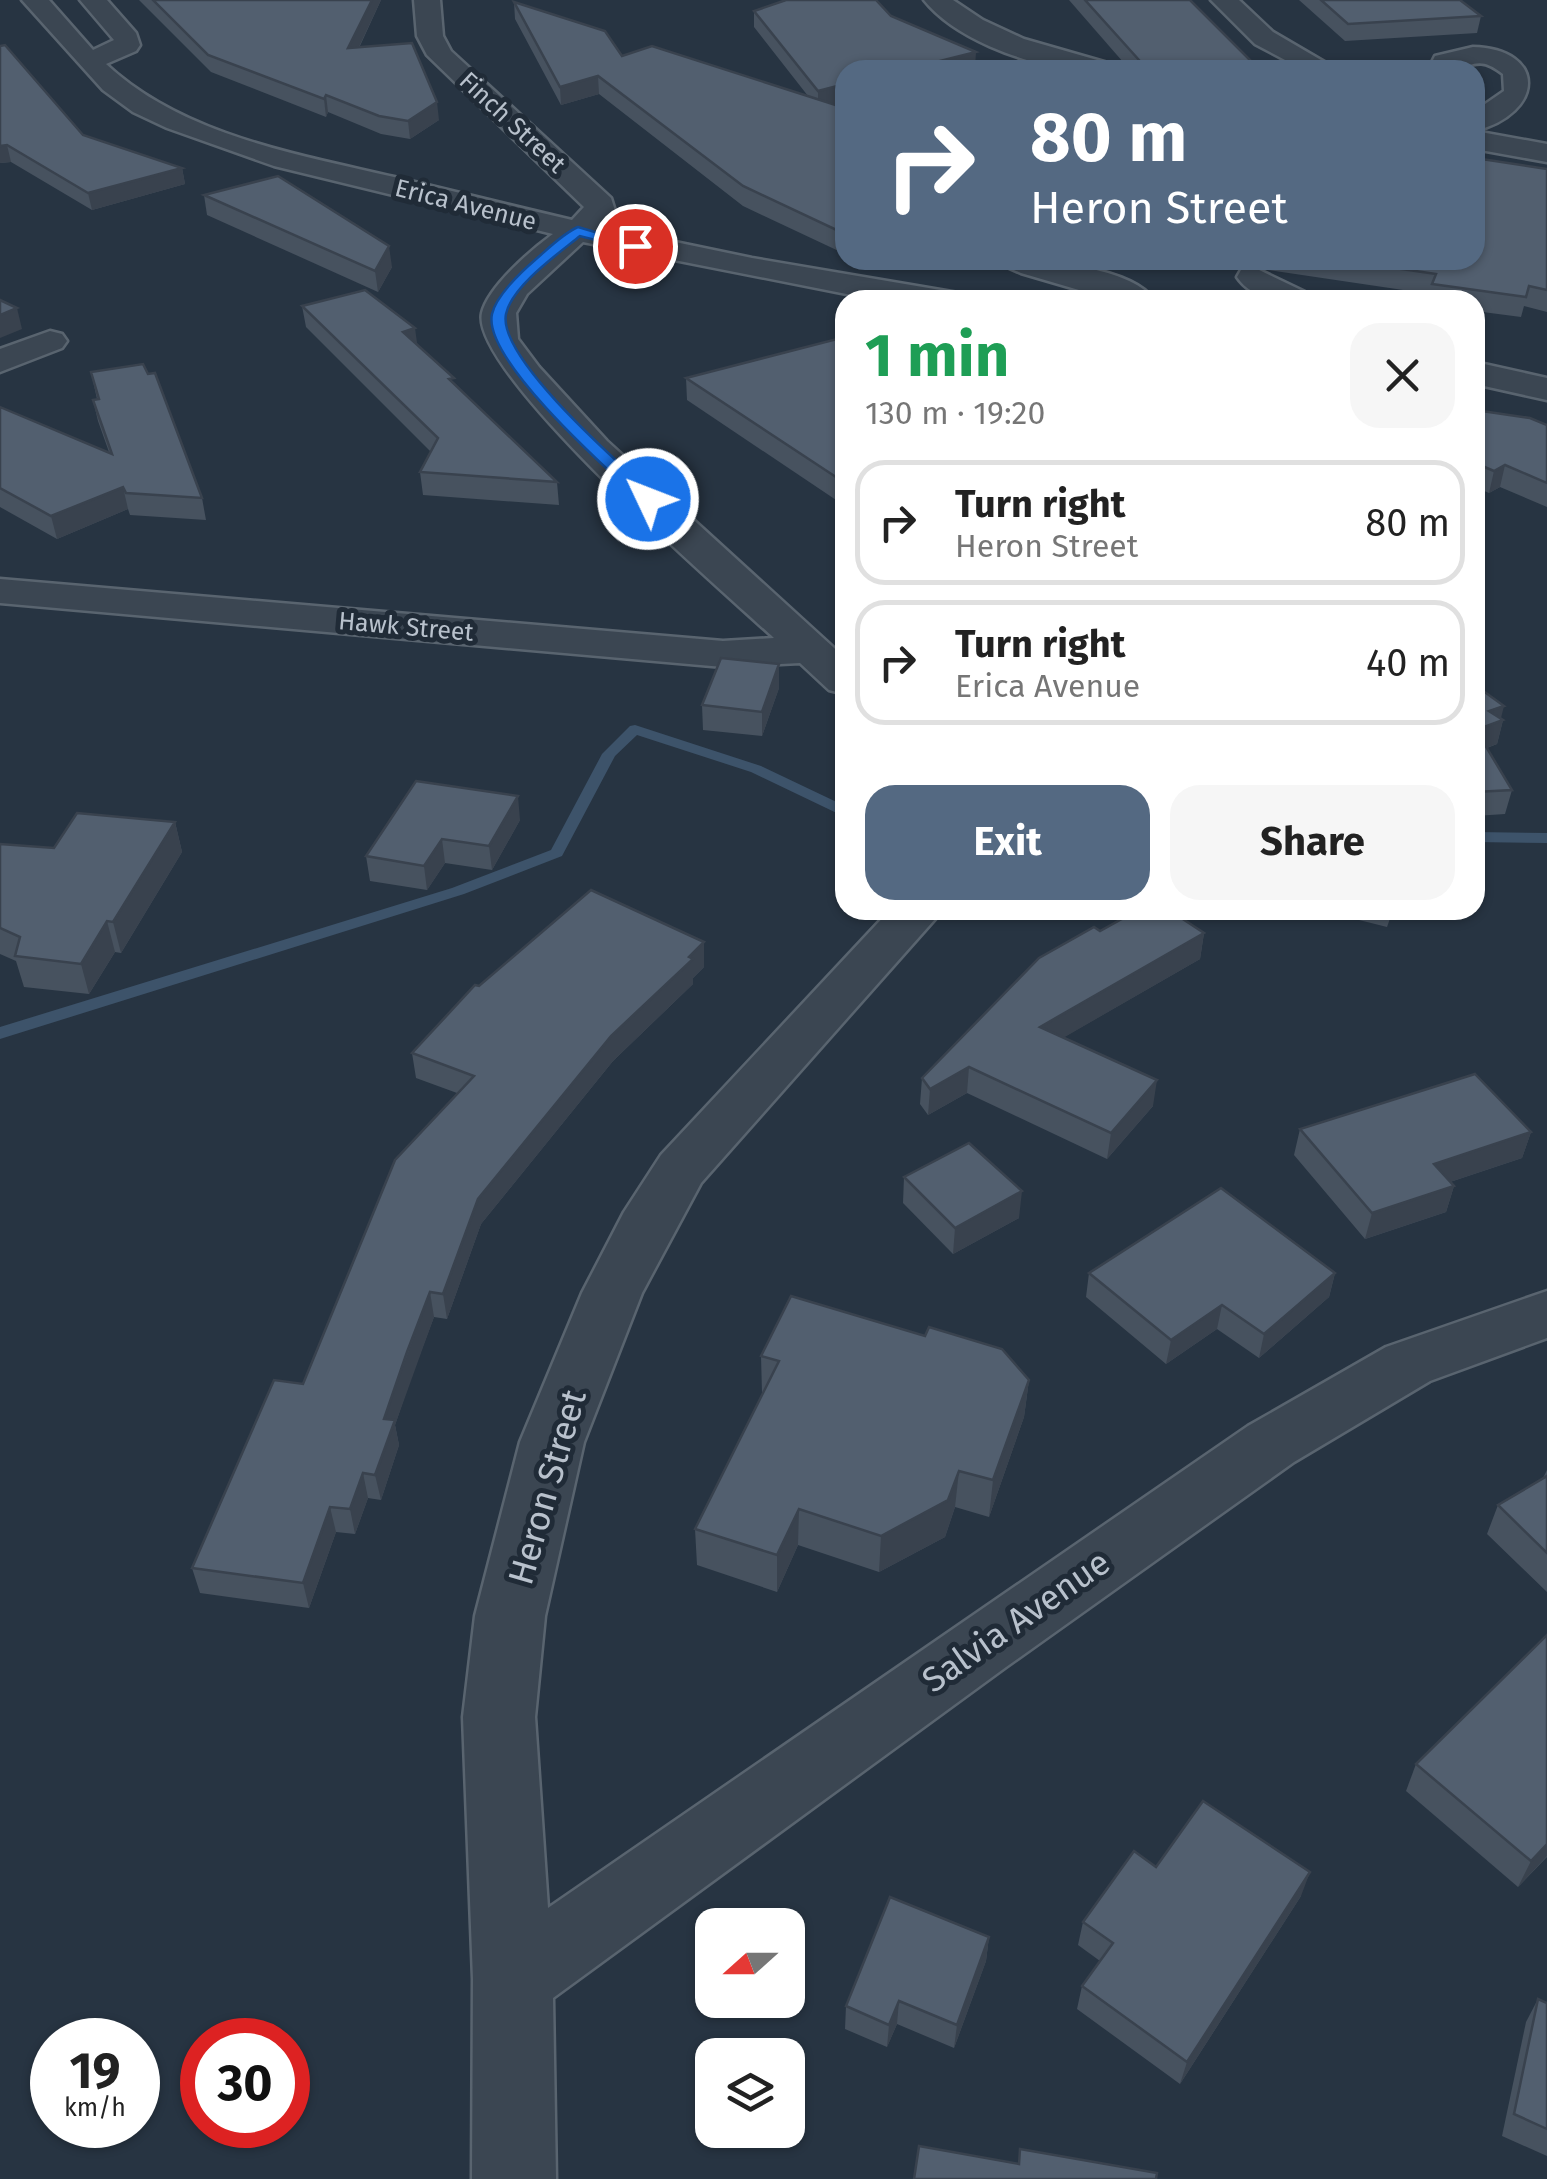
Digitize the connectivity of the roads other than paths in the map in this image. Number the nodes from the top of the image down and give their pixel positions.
1 (35, 0) edge
2 (93, 0) edge
3 (427, 0) edge
4 (937, 0) edge
5 (1224, 0) edge
6 (1071, 60) edge
7 (1305, 60) edge
8 (1451, 60) edge
9 (90, 61) junction
10 (1485, 114) edge
11 (1485, 115) edge
12 (1529, 119) dead end
13 (1485, 142) edge
14 (1547, 153) edge
15 (578, 231) junction
16 (1045, 270) edge
17 (1253, 277) dead end
18 (869, 290) edge
19 (1116, 290) edge
20 (1277, 290) edge
21 (50, 340) dead end
22 (0, 361) edge
23 (1485, 375) edge
24 (1547, 389) edge
25 (0, 592) edge
26 (812, 649) junction
27 (835, 671) edge
28 (909, 920) edge
29 (1547, 1314) edge
30 (513, 1979) junction
31 (514, 2179) edge

1 - 9 street, Erica Avenue
2 - 9 street
3 - 15 street, Finch Street
4 - 6 street
5 - 7 street
8 - 10 street
9 - 15 street, Erica Avenue
11 - 12 street
13 - 14 street
15 - 18 street, Erica Avenue
15 - 26 street
16 - 19 street
17 - 20 street
21 - 22 street
23 - 24 street
25 - 26 street, Hawk Street
26 - 27 street
28 - 30 street, Heron Street
29 - 30 street, Salvia Avenue
30 - 31 street, Heron Street

